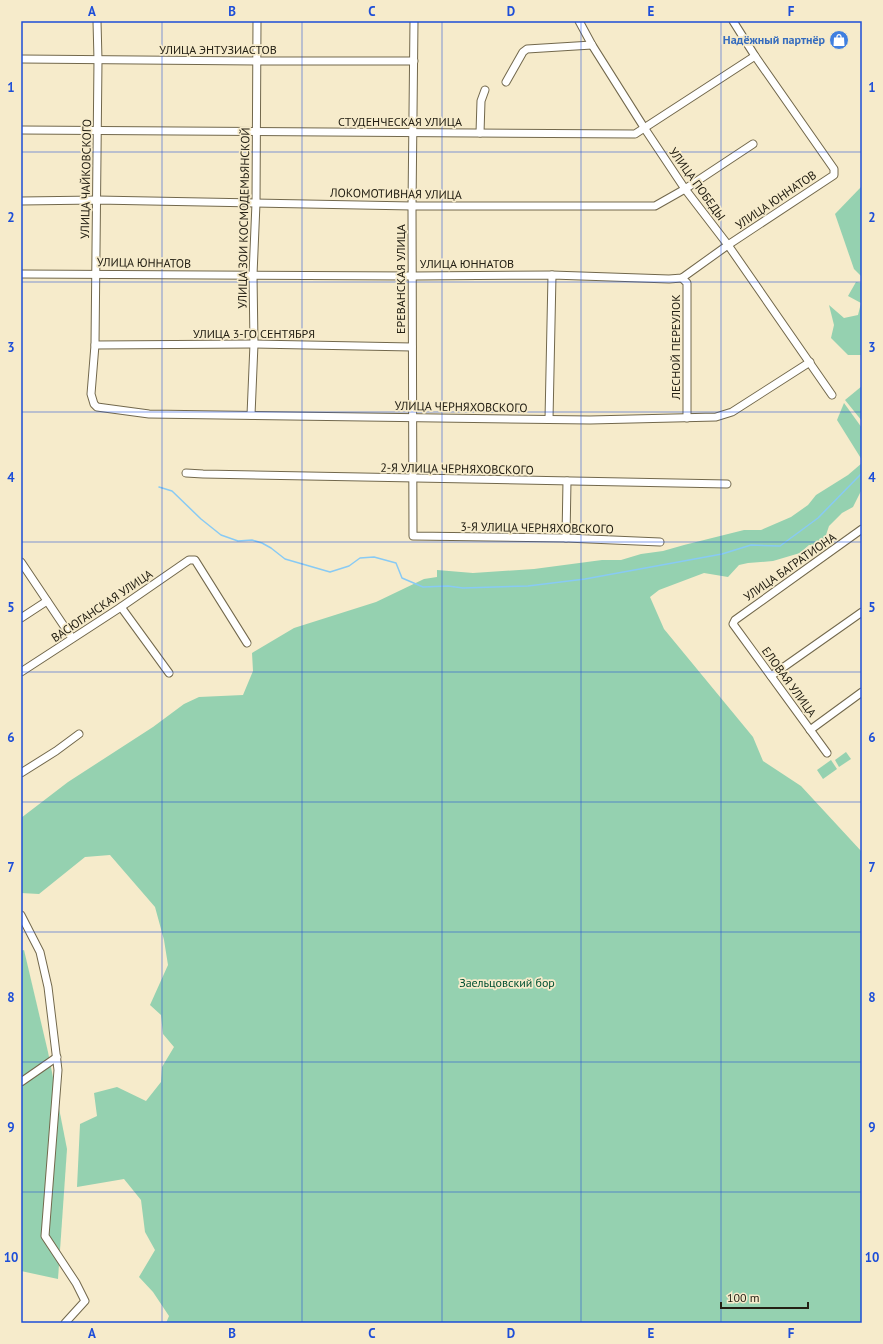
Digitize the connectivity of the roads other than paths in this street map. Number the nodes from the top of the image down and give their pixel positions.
1 (97, 21) edge
2 (257, 21) edge
3 (414, 21) edge
4 (579, 21) edge
5 (733, 21) edge
6 (592, 45) junction
7 (756, 56) junction
8 (21, 59) edge
9 (98, 60) junction
10 (257, 61) junction
11 (414, 61) junction
12 (506, 82) dead end
13 (485, 90) dead end
14 (645, 129) junction
15 (21, 130) edge
16 (97, 130) junction
17 (256, 131) junction
18 (480, 133) junction
19 (413, 134) junction
20 (753, 144) dead end
21 (685, 189) junction
22 (97, 200) junction
23 (21, 201) edge
24 (256, 203) junction
25 (412, 206) junction
26 (728, 245) junction
27 (21, 274) edge
28 (95, 274) junction
29 (252, 275) junction
30 (552, 275) junction
31 (413, 276) junction
32 (682, 278) junction
33 (254, 344) junction
34 (95, 345) junction
35 (412, 347) junction
36 (810, 362) junction
37 (832, 395) dead end
38 (97, 407) joint
39 (251, 415) junction
40 (413, 417) junction
41 (687, 418) junction
42 (549, 419) junction
43 (186, 473) dead end
44 (413, 479) junction
45 (567, 481) junction
46 (727, 484) dead end
47 (862, 529) edge
48 (413, 536) joint
49 (566, 538) junction
50 (660, 542) dead end
51 (21, 562) edge
52 (47, 600) junction
53 (121, 607) junction
54 (862, 612) edge
55 (21, 618) edge
56 (734, 624) joint
57 (72, 638) junction
58 (247, 643) dead end
59 (21, 672) edge
60 (169, 673) dead end
61 (771, 676) junction
62 (862, 692) edge
63 (810, 730) junction
64 (79, 734) dead end
65 (827, 753) dead end
66 (21, 773) edge
67 (21, 915) edge
68 (57, 1057) junction
69 (21, 1082) edge
70 (65, 1323) edge

1 - 9 street, УЛИЦА ЧАЙКОВСКОГО
2 - 10 street, УЛИЦА ЗОИ КОСМОДЕМЬЯНСКОЙ
3 - 11 street, ЕРЕВАНСКАЯ УЛИЦА
4 - 6 street, УЛИЦА ПОБЕДЫ
5 - 7 street
6 - 12 street
6 - 14 street, УЛИЦА ПОБЕДЫ
7 - 14 street, СТУДЕНЧЕСКАЯ УЛИЦА
7 - 26 street, УЛИЦА ЮННАТОВ
8 - 9 street, УЛИЦА ЭНТУЗИАСТОВ
9 - 10 street, УЛИЦА ЭНТУЗИАСТОВ
9 - 16 street, УЛИЦА ЧАЙКОВСКОГО
10 - 11 street, УЛИЦА ЭНТУЗИАСТОВ
10 - 17 street, УЛИЦА ЗОИ КОСМОДЕМЬЯНСКОЙ
11 - 19 street, ЕРЕВАНСКАЯ УЛИЦА
13 - 18 street
14 - 18 street, СТУДЕНЧЕСКАЯ УЛИЦА
14 - 21 street, УЛИЦА ПОБЕДЫ
15 - 16 street, СТУДЕНЧЕСКАЯ УЛИЦА
16 - 17 street, СТУДЕНЧЕСКАЯ УЛИЦА
16 - 22 street, УЛИЦА ЧАЙКОВСКОГО
17 - 19 street, СТУДЕНЧЕСКАЯ УЛИЦА
17 - 24 street, УЛИЦА ЗОИ КОСМОДЕМЬЯНСКОЙ
18 - 19 street, СТУДЕНЧЕСКАЯ УЛИЦА
19 - 25 street, ЕРЕВАНСКАЯ УЛИЦА
20 - 21 street, ЛОКОМОТИВНАЯ УЛИЦА
21 - 25 street, ЛОКОМОТИВНАЯ УЛИЦА
21 - 26 street, УЛИЦА ПОБЕДЫ
22 - 23 street, ЛОКОМОТИВНАЯ УЛИЦА
22 - 24 street, ЛОКОМОТИВНАЯ УЛИЦА
22 - 28 street, УЛИЦА ЧАЙКОВСКОГО
24 - 25 street, ЛОКОМОТИВНАЯ УЛИЦА
24 - 29 street, УЛИЦА ЗОИ КОСМОДЕМЬЯНСКОЙ
25 - 31 street, ЕРЕВАНСКАЯ УЛИЦА
26 - 32 street, УЛИЦА ЮННАТОВ
26 - 36 street, УЛИЦА ПОБЕДЫ
27 - 28 street, УЛИЦА ЮННАТОВ
28 - 29 street, УЛИЦА ЮННАТОВ
28 - 34 street, УЛИЦА ЧАЙКОВСКОГО
29 - 31 street, УЛИЦА ЮННАТОВ
29 - 33 street, УЛИЦА ЗОИ КОСМОДЕМЬЯНСКОЙ
30 - 31 street, УЛИЦА ЮННАТОВ
30 - 32 street, УЛИЦА ЮННАТОВ
30 - 42 street
31 - 35 street, ЕРЕВАНСКАЯ УЛИЦА
32 - 41 street, ЛЕСНОЙ ПЕРЕУЛОК
33 - 34 street, УЛИЦА 3-ГО СЕНТЯБРЯ
33 - 35 street, УЛИЦА 3-ГО СЕНТЯБРЯ
33 - 39 street, УЛИЦА ЗОИ КОСМОДЕМЬЯНСКОЙ
34 - 38 street, УЛИЦА ЧАЙКОВСКОГО
35 - 40 street, ЕРЕВАНСКАЯ УЛИЦА
36 - 37 street, УЛИЦА ПОБЕДЫ
36 - 41 street, УЛИЦА ЧЕРНЯХОВСКОГО
38 - 39 street, УЛИЦА ЧЕРНЯХОВСКОГО
39 - 40 street, УЛИЦА ЧЕРНЯХОВСКОГО
40 - 42 street, УЛИЦА ЧЕРНЯХОВСКОГО
40 - 44 street, ЕРЕВАНСКАЯ УЛИЦА
41 - 42 street, УЛИЦА ЧЕРНЯХОВСКОГО
43 - 44 street, 2-Я УЛИЦА ЧЕРНЯХОВСКОГО
44 - 45 street, 2-Я УЛИЦА ЧЕРНЯХОВСКОГО
44 - 48 street, ЕРЕВАНСКАЯ УЛИЦА
45 - 46 street, 2-Я УЛИЦА ЧЕРНЯХОВСКОГО
45 - 49 street
47 - 56 street, УЛИЦА БАГРАТИОНА
48 - 49 street, 3-Я УЛИЦА ЧЕРНЯХОВСКОГО
49 - 50 street, 3-Я УЛИЦА ЧЕРНЯХОВСКОГО
51 - 52 street
52 - 55 street
52 - 57 street
53 - 57 street, ВАСЮГАНСКАЯ УЛИЦА
53 - 58 street, ВАСЮГАНСКАЯ УЛИЦА
53 - 60 street
54 - 61 street
56 - 61 street, ЕЛОВАЯ УЛИЦА
57 - 59 street, ВАСЮГАНСКАЯ УЛИЦА
61 - 63 street, ЕЛОВАЯ УЛИЦА
62 - 63 street
63 - 65 street, ЕЛОВАЯ УЛИЦА
64 - 66 street
67 - 68 street
68 - 69 street
68 - 70 street

